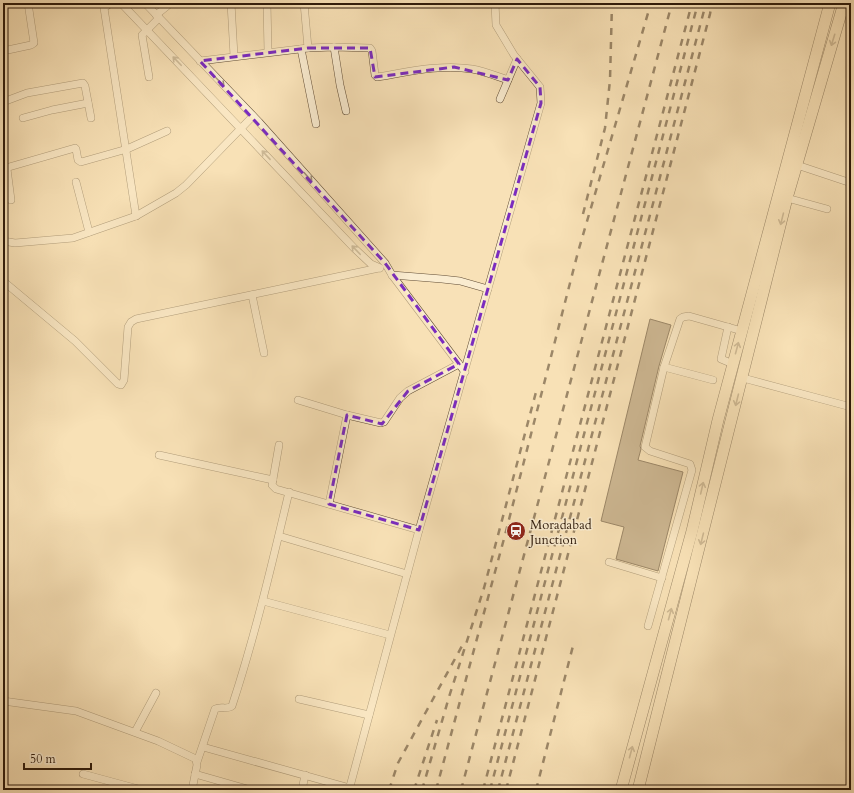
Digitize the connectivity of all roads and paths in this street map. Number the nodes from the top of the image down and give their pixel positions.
1 (28, 3) edge
2 (111, 3) edge
3 (121, 3) edge
4 (145, 3) edge
5 (171, 3) edge
6 (231, 3) edge
7 (267, 3) edge
8 (304, 3) edge
9 (495, 3) edge
10 (830, 3) edge
11 (844, 3) edge
12 (158, 16) junction
13 (147, 30) junction
14 (334, 47) junction
15 (305, 48) junction
16 (3, 52) edge
17 (268, 52) junction
18 (234, 56) junction
19 (516, 59) junction
20 (200, 61) junction
21 (149, 77) dead end
22 (508, 80) junction
23 (500, 100) dead end
24 (3, 102) edge
25 (88, 103) junction
26 (346, 111) dead end
27 (253, 116) junction
28 (23, 118) dead end
29 (91, 118) dead end
30 (316, 124) dead end
31 (241, 128) junction
32 (167, 131) dead end
33 (127, 149) junction
34 (792, 164) junction
35 (76, 182) dead end
36 (851, 183) edge
37 (787, 198) junction
38 (11, 200) dead end
39 (828, 208) dead end
40 (136, 216) junction
41 (89, 232) junction
42 (3, 241) edge
43 (379, 268) junction
44 (390, 272) junction
45 (3, 281) edge
46 (488, 289) junction
47 (252, 295) junction
48 (728, 327) junction
49 (742, 331) junction
50 (264, 353) dead end
51 (459, 364) junction
52 (733, 364) junction
53 (664, 367) junction
54 (465, 372) junction
55 (742, 378) junction
56 (713, 380) dead end
57 (298, 400) dead end
58 (851, 407) edge
59 (347, 415) junction
60 (279, 445) dead end
61 (159, 455) dead end
62 (707, 465) junction
63 (720, 469) junction
64 (273, 480) junction
65 (289, 492) junction
66 (329, 504) junction
67 (419, 530) junction
68 (279, 536) junction
69 (608, 562) dead end
70 (407, 574) junction
71 (662, 578) junction
72 (263, 601) junction
73 (648, 626) dead end
74 (390, 635) junction
75 (662, 641) junction
76 (675, 646) junction
77 (156, 694) dead end
78 (299, 699) dead end
79 (3, 701) edge
80 (369, 716) junction
81 (135, 732) junction
82 (203, 747) junction
83 (197, 762) junction
84 (83, 774) dead end
85 (195, 774) junction
86 (305, 776) junction
87 (349, 789) edge
88 (142, 790) edge
89 (192, 790) edge
90 (251, 790) edge
91 (302, 790) edge
92 (621, 790) edge
93 (638, 790) edge

1 - 16 street
2 - 33 street
3 - 13 street
4 - 12 street
5 - 12 street
6 - 18 street
7 - 17 street
8 - 15 street
9 - 19 street
10 - 34 main road
11 -> 34 main road
12 - 13 street
12 - 20 street
13 - 21 street
31 -> 13 street
14 - 15 street
14 - 22 street
14 - 26 street
15 - 17 street
15 - 30 street
17 - 18 street
18 - 20 street
19 - 22 street
19 - 46 street
20 -> 27 street
22 - 23 street
24 - 25 street
25 - 28 street
25 - 29 street
27 - 31 street
27 -> 44 street
31 - 40 street
43 -> 31 street
32 - 33 street
33 - 38 street
33 - 40 street
34 - 36 street
34 - 37 main road
34 - 49 main road
35 - 41 street
37 - 39 street
37 -> 55 main road
40 - 41 street
41 - 42 street
43 - 44 street
43 - 47 street
44 - 46 street
44 - 51 street
45 - 47 street
46 - 54 street
47 - 50 street
48 - 49 street
48 - 52 street
48 - 53 street
52 -> 49 main road
51 - 54 street
51 - 59 street
52 - 62 main road
53 - 56 street
53 - 71 street
54 - 67 street
55 - 58 street
55 -> 63 main road
57 - 59 street
59 - 66 street
60 - 64 street
61 - 64 street
62 - 63 main road
75 -> 62 main road
63 -> 76 main road
64 - 65 street
65 - 66 street
65 - 68 street
66 - 67 street
67 - 70 street
68 - 70 street
68 - 72 street
69 - 71 street
70 - 74 street
71 - 73 street
72 - 74 street
72 - 82 street
74 - 80 street
75 - 76 main road
92 -> 75 main road
76 - 93 main road
77 - 81 street
78 - 80 street
79 - 81 street
80 - 87 street
81 - 83 street
82 - 83 street
82 - 86 street
83 - 85 street
84 - 88 street
85 - 89 street
85 - 90 street
86 - 87 street
86 - 91 street

